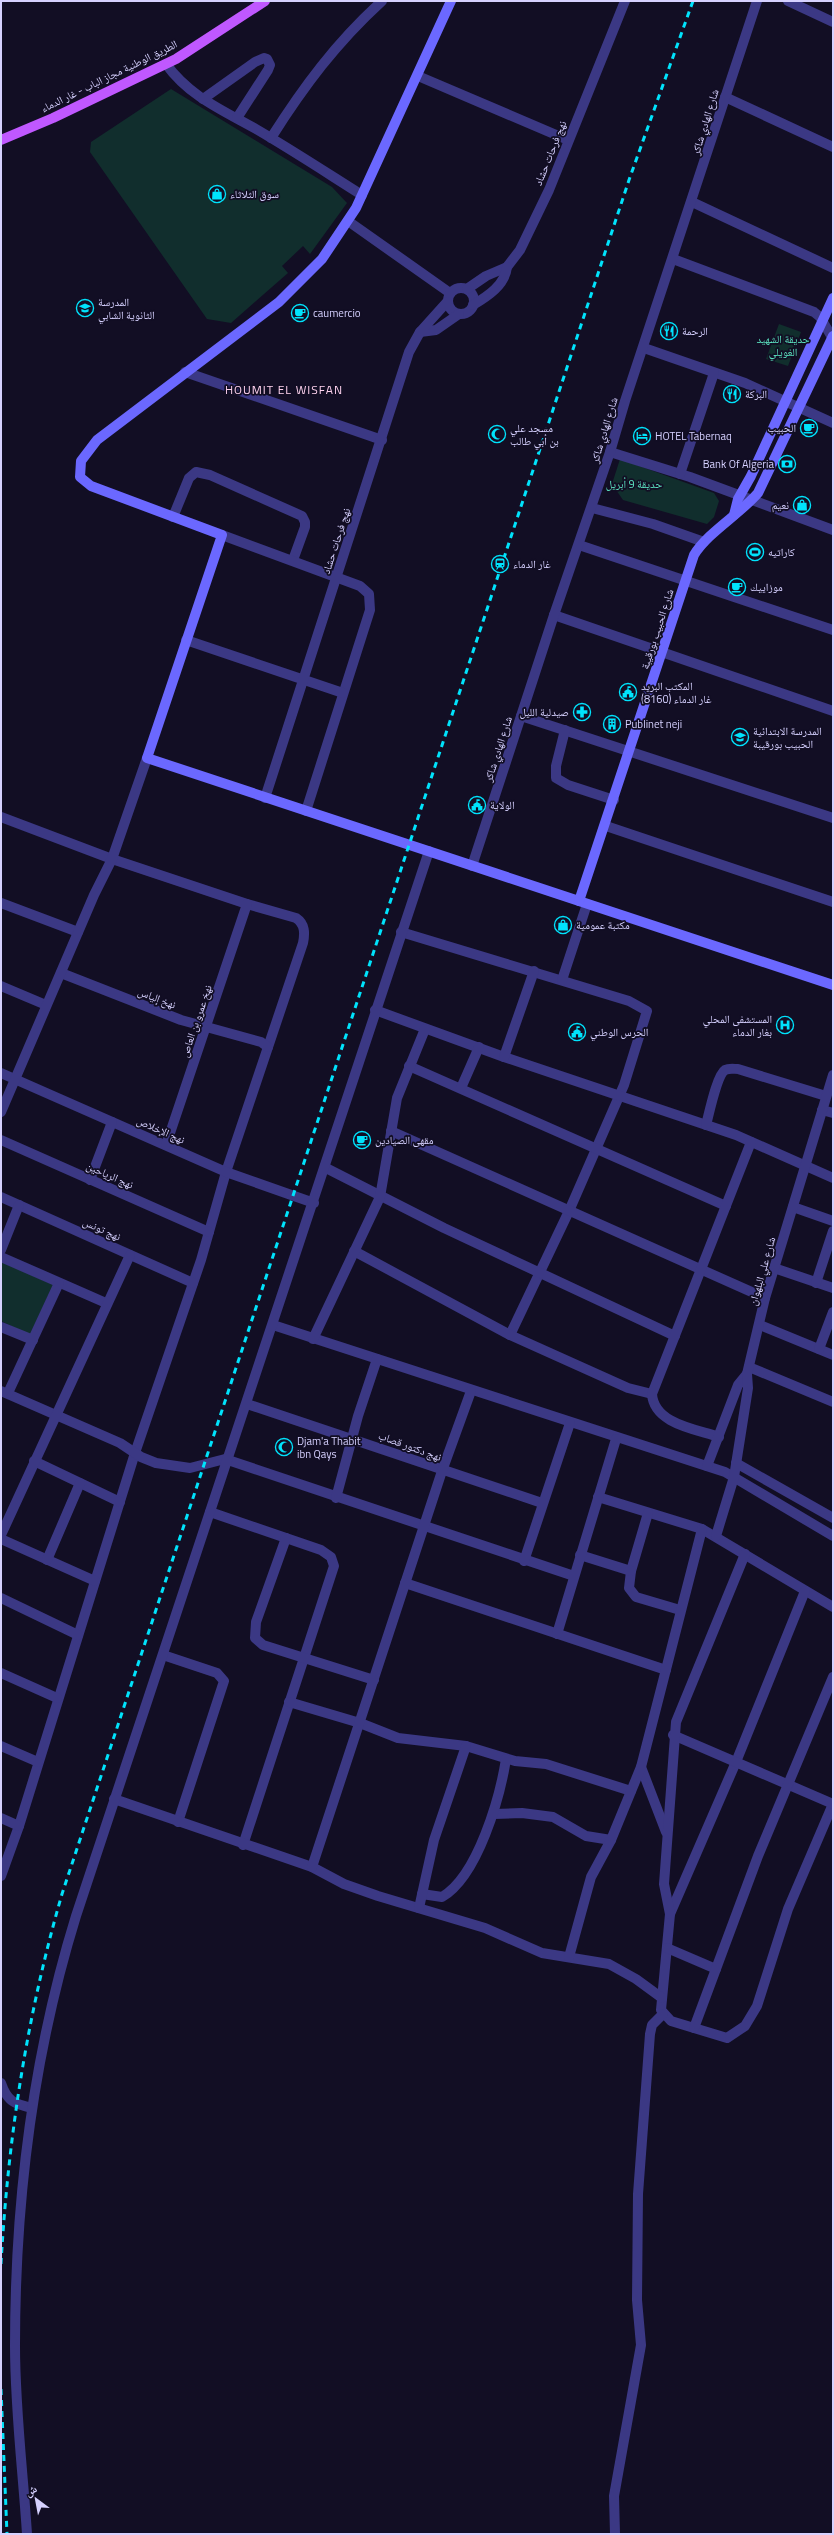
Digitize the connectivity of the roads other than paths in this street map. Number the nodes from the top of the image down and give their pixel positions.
1 (265, 1) edge
2 (382, 1) edge
3 (451, 1) edge
4 (625, 1) edge
5 (757, 1) edge
6 (788, 1) edge
7 (833, 22) edge
8 (166, 64) junction
9 (418, 76) junction
10 (725, 97) junction
11 (202, 99) junction
12 (237, 118) junction
13 (5, 138) edge
14 (271, 138) junction
15 (568, 140) junction
16 (833, 147) edge
17 (362, 195) junction
18 (692, 202) junction
19 (348, 221) junction
20 (673, 259) junction
21 (507, 267) junction
22 (833, 268) edge
23 (467, 289) junction
24 (448, 297) junction
25 (833, 298) edge
26 (473, 305) junction
27 (459, 314) junction
28 (822, 320) junction
29 (420, 332) junction
30 (833, 338) edge
31 (644, 348) junction
32 (185, 372) junction
33 (714, 373) junction
34 (785, 401) junction
35 (799, 407) junction
36 (833, 423) edge
37 (382, 440) junction
38 (610, 452) junction
39 (680, 474) junction
40 (741, 495) junction
41 (753, 499) junction
42 (592, 508) junction
43 (734, 515) junction
44 (173, 517) junction
45 (833, 530) edge
46 (222, 535) junction
47 (704, 542) junction
48 (579, 545) junction
49 (293, 560) junction
50 (337, 577) junction
51 (685, 581) junction
52 (554, 615) junction
53 (833, 630) edge
54 (186, 640) junction
55 (662, 653) junction
56 (302, 679) junction
57 (343, 693) junction
58 (833, 710) edge
59 (522, 716) junction
60 (564, 730) junction
61 (629, 751) junction
62 (147, 758) junction
63 (265, 798) junction
64 (614, 800) junction
65 (306, 811) junction
66 (1, 817) edge
67 (833, 818) edge
68 (606, 826) junction
69 (429, 851) junction
70 (112, 859) junction
71 (472, 866) junction
72 (833, 902) edge
73 (1, 903) edge
74 (583, 903) junction
75 (247, 904) junction
76 (78, 932) junction
77 (401, 932) junction
78 (534, 971) junction
79 (61, 973) junction
80 (562, 980) junction
81 (833, 985) edge
82 (1, 986) edge
83 (46, 1006) junction
84 (375, 1010) junction
85 (206, 1028) junction
86 (425, 1029) junction
87 (268, 1047) junction
88 (479, 1047) junction
89 (504, 1057) junction
90 (409, 1066) junction
91 (1, 1074) edge
92 (833, 1075) edge
93 (16, 1080) junction
94 (461, 1088) junction
95 (618, 1096) junction
96 (826, 1096) junction
97 (822, 1110) junction
98 (1, 1112) edge
99 (833, 1113) edge
100 (112, 1122) junction
101 (706, 1125) junction
102 (391, 1131) junction
103 (1, 1140) edge
104 (751, 1142) junction
105 (166, 1145) junction
106 (595, 1150) junction
107 (806, 1167) junction
108 (326, 1168) junction
109 (226, 1172) junction
110 (833, 1178) edge
111 (90, 1180) junction
112 (1, 1197) edge
113 (380, 1197) junction
114 (314, 1203) junction
115 (19, 1205) junction
116 (726, 1206) junction
117 (793, 1207) junction
118 (569, 1211) junction
119 (833, 1221) edge
120 (833, 1231) edge
121 (209, 1232) junction
122 (1, 1250) edge
123 (354, 1251) junction
124 (130, 1255) junction
125 (1, 1257) edge
126 (828, 1262) edge
127 (774, 1268) junction
128 (701, 1271) junction
129 (539, 1272) junction
130 (59, 1283) junction
131 (193, 1283) junction
132 (816, 1283) junction
133 (833, 1288) edge
134 (765, 1298) junction
135 (106, 1303) junction
136 (833, 1312) edge
137 (273, 1325) junction
138 (760, 1325) junction
139 (1, 1326) edge
140 (510, 1334) junction
141 (675, 1336) junction
142 (313, 1339) junction
143 (32, 1340) junction
144 (819, 1349) junction
145 (833, 1355) edge
146 (377, 1359) junction
147 (748, 1370) junction
148 (471, 1391) junction
149 (5, 1392) edge
150 (652, 1394) junction
151 (833, 1402) edge
152 (247, 1404) junction
153 (56, 1415) junction
154 (570, 1423) junction
155 (719, 1437) junction
156 (353, 1439) junction
157 (616, 1439) junction
158 (135, 1453) junction
159 (227, 1460) junction
160 (34, 1461) junction
161 (736, 1464) junction
162 (707, 1466) junction
163 (442, 1471) junction
164 (734, 1477) junction
165 (80, 1483) junction
166 (598, 1496) junction
167 (336, 1498) junction
168 (120, 1502) junction
169 (542, 1503) junction
170 (210, 1512) junction
171 (648, 1513) junction
172 (833, 1518) edge
173 (424, 1527) junction
174 (702, 1529) junction
175 (1, 1535) edge
176 (716, 1536) junction
177 (833, 1536) edge
178 (1, 1538) edge
179 (286, 1538) junction
180 (745, 1554) junction
181 (580, 1555) junction
182 (47, 1560) junction
183 (524, 1561) junction
184 (631, 1571) junction
185 (574, 1576) junction
186 (95, 1581) junction
187 (406, 1583) junction
188 (805, 1591) junction
189 (1, 1598) edge
190 (833, 1606) edge
191 (680, 1610) junction
192 (557, 1634) junction
193 (78, 1635) junction
194 (164, 1655) junction
195 (303, 1658) junction
196 (666, 1670) junction
197 (1, 1673) edge
198 (833, 1677) edge
199 (374, 1680) junction
200 (57, 1698) junction
201 (289, 1702) junction
202 (360, 1723) junction
203 (673, 1735) junction
204 (1, 1746) edge
205 (466, 1746) junction
206 (506, 1759) junction
207 (38, 1762) junction
208 (736, 1762) junction
209 (641, 1767) junction
210 (788, 1784) junction
211 (631, 1791) junction
212 (114, 1799) junction
213 (833, 1804) edge
214 (494, 1814) junction
215 (1, 1818) edge
216 (178, 1822) junction
217 (19, 1826) junction
218 (667, 1836) junction
219 (612, 1840) junction
220 (243, 1845) junction
221 (312, 1867) junction
222 (1, 1876) edge
223 (422, 1894) junction
224 (419, 1908) junction
225 (670, 1914) junction
226 (667, 1948) junction
227 (569, 1957) junction
228 (716, 1969) junction
229 (662, 1998) junction
230 (663, 2014) junction
231 (694, 2028) junction
232 (1, 2083) edge
233 (32, 2108) junction
234 (27, 2534) edge
235 (615, 2534) edge

1 - 8 main road, الطريق الوطنية مجاز الباب - غار الدماء
2 - 14 street
3 - 9 street
4 - 15 street, نهج فرحات حشاد
5 - 10 street, شارع الهادي شاكر
6 - 7 street
8 - 11 street
8 - 13 main road, الطريق الوطنية مجاز الباب - غار الدماء
9 - 15 street
9 - 17 street
10 - 16 street
10 - 18 street, شارع الهادي شاكر
11 - 12 street
11 - 12 street
12 - 14 street
14 - 17 street
15 - 21 street, نهج فرحات حشاد
17 - 19 street
18 - 20 street, شارع الهادي شاكر
18 - 22 street
19 - 24 street
19 - 32 street
20 - 28 street
20 - 31 street, شارع الهادي شاكر
21 - 23 street, نهج فرحات حشاد
21 - 26 street
23 - 24 street
23 - 26 street
24 - 27 street
24 - 29 street, نهج فرحات حشاد
25 - 28 street, شارع الحبيب بورقيبة
26 - 27 street
27 - 29 street
28 - 30 street
28 - 34 street, شارع الحبيب بورقيبة
29 - 37 street, نهج فرحات حشاد
30 - 35 street, شارع الحبيب بورقيبة
31 - 33 street
31 - 38 street, شارع الهادي شاكر
32 - 37 street
32 - 44 street
33 - 34 street
33 - 39 street
34 - 35 street
34 - 40 street, شارع الحبيب بورقيبة
35 - 36 street
35 - 41 street, شارع الحبيب بورقيبة
37 - 50 street, نهج فرحات حشاد
38 - 39 street
38 - 42 street, شارع الهادي شاكر
39 - 40 street
40 - 41 street
40 - 43 street, شارع الحبيب بورقيبة
41 - 43 street, شارع الحبيب بورقيبة
41 - 45 street
42 - 47 street
42 - 48 street, شارع الهادي شاكر
43 - 47 street, شارع الحبيب بورقيبة
44 - 46 street
44 - 49 street
46 - 49 street
46 - 54 street
47 - 51 street, شارع الحبيب بورقيبة
48 - 51 street
48 - 52 street, شارع الهادي شاكر
49 - 50 street
50 - 56 street, نهج فرحات حشاد
50 - 57 street
51 - 53 street
51 - 55 street, شارع الحبيب بورقيبة
52 - 55 street
52 - 59 street, شارع الهادي شاكر
54 - 56 street
54 - 62 street
55 - 58 street
55 - 61 street, شارع الحبيب بورقيبة
56 - 57 street
56 - 63 street, نهج فرحات حشاد
57 - 65 street
59 - 60 street
59 - 71 street, شارع الهادي شاكر
60 - 61 street
60 - 64 street
61 - 64 street, شارع الحبيب بورقيبة
61 - 67 street
62 - 63 street
62 - 70 street
63 - 65 street
64 - 68 street, شارع الحبيب بورقيبة
65 - 69 street
66 - 70 street
68 - 72 street
68 - 74 street, شارع الحبيب بورقيبة
69 - 71 street
69 - 77 street
70 - 75 street
70 - 76 street
71 - 74 street
73 - 76 street
74 - 80 street
74 - 81 street
75 - 85 street, نهخ عمرو بن العاص
75 - 87 street
76 - 79 street
77 - 78 street
77 - 84 street
78 - 80 street
78 - 89 street
79 - 83 street
79 - 85 street, نهخ إلياس
80 - 95 street
82 - 83 street
83 - 93 street
84 - 86 street
84 - 108 street
85 - 87 street, نهخ إلياس
85 - 105 street, نهخ عمرو بن العاص
86 - 88 street
86 - 90 street
87 - 109 street
88 - 89 street
88 - 94 street
89 - 95 street
90 - 94 street
90 - 102 street
91 - 93 street, نهج الإخلاص
92 - 96 street, شارع علي البلهوان
93 - 98 street
93 - 100 street, نهج الإخلاص
94 - 106 street
95 - 101 street
95 - 106 street
96 - 97 street, شارع علي البلهوان
96 - 101 street
97 - 99 street
97 - 107 street, شارع علي البلهوان
100 - 105 street, نهج الإخلاص
100 - 111 street
101 - 104 street
102 - 113 street
102 - 118 street
103 - 111 street, نهج الرياحين
104 - 107 street
104 - 116 street
105 - 109 street, نهج الإخلاص
106 - 116 street
106 - 118 street
107 - 110 street
107 - 117 street, شارع علي البلهوان
108 - 113 street
108 - 114 street
109 - 114 street, نهج الإخلاص
109 - 121 street
111 - 121 street, نهج الرياحين
112 - 115 street, نهج تونس
113 - 123 street
113 - 129 street
114 - 137 street
115 - 122 street
115 - 124 street, نهج تونس
116 - 128 street
117 - 119 street
117 - 127 street, شارع علي البلهوان
118 - 128 street
118 - 129 street
120 - 126 street
121 - 131 street
123 - 140 street
123 - 142 street
124 - 131 street, نهج تونس
124 - 135 street
125 - 130 street
126 - 132 street
127 - 132 street
127 - 134 street, شارع علي البلهوان
128 - 134 street
128 - 141 street
129 - 140 street
129 - 141 street
130 - 135 street
130 - 143 street
131 - 158 street
132 - 133 street
134 - 138 street, شارع علي البلهوان
135 - 153 street
136 - 144 street
137 - 142 street
137 - 152 street
138 - 144 street
138 - 147 street, شارع علي البلهوان
139 - 143 street
140 - 150 street
141 - 150 street
142 - 146 street
143 - 149 street
144 - 145 street
146 - 148 street
146 - 156 street
147 - 151 street
147 - 155 street
147 - 161 street, شارع علي البلهوان
148 - 154 street
148 - 163 street
149 - 153 street
150 - 155 street
152 - 156 street, نهج دكتور قصاب
152 - 159 street
153 - 158 street
153 - 160 street
154 - 157 street
154 - 169 street
155 - 162 street
156 - 163 street, نهج دكتور قصاب
156 - 167 street
157 - 162 street
157 - 166 street
158 - 159 street
158 - 168 street
159 - 167 street
159 - 170 street
160 - 165 street
160 - 175 street
161 - 164 street, شارع علي البلهوان
161 - 172 street
162 - 164 street
163 - 169 street, نهج دكتور قصاب
163 - 173 street
164 - 176 street, شارع علي البلهوان
164 - 177 street
165 - 168 street
165 - 182 street
166 - 171 street
166 - 181 street
167 - 173 street
168 - 186 street
169 - 183 street
170 - 179 street
170 - 194 street
171 - 174 street
171 - 184 street
173 - 183 street
173 - 187 street
174 - 176 street
174 - 191 street
176 - 180 street
178 - 182 street
179 - 195 street
179 - 195 street
180 - 188 street
180 - 203 street
181 - 184 street
181 - 185 street
182 - 186 street
183 - 185 street
184 - 191 street
185 - 192 street
186 - 193 street
187 - 192 street
187 - 199 street
188 - 190 street
188 - 208 street
189 - 193 street
191 - 196 street
192 - 196 street
193 - 200 street
194 - 212 street
194 - 216 street
195 - 199 street
195 - 201 street
196 - 209 street
197 - 200 street
198 - 210 street
199 - 202 street
200 - 207 street
201 - 202 street
201 - 220 street
202 - 205 street
202 - 221 street
203 - 208 street
203 - 218 street
204 - 207 street
205 - 206 street
205 - 223 street
206 - 211 street
206 - 214 street
207 - 217 street
208 - 210 street
208 - 225 street
209 - 211 street
209 - 218 street
210 - 213 street
210 - 228 street
211 - 219 street
212 - 216 street
212 - 233 street
213 - 231 street
214 - 219 street
214 - 223 street
215 - 217 street
216 - 220 street
217 - 222 street
218 - 225 street
219 - 227 street
220 - 221 street
221 - 224 street
223 - 224 street
224 - 227 street
225 - 226 street
226 - 228 street
226 - 229 street
227 - 229 street
228 - 231 street
229 - 230 street
230 - 231 street
230 - 235 street
232 - 233 street
233 - 234 street

